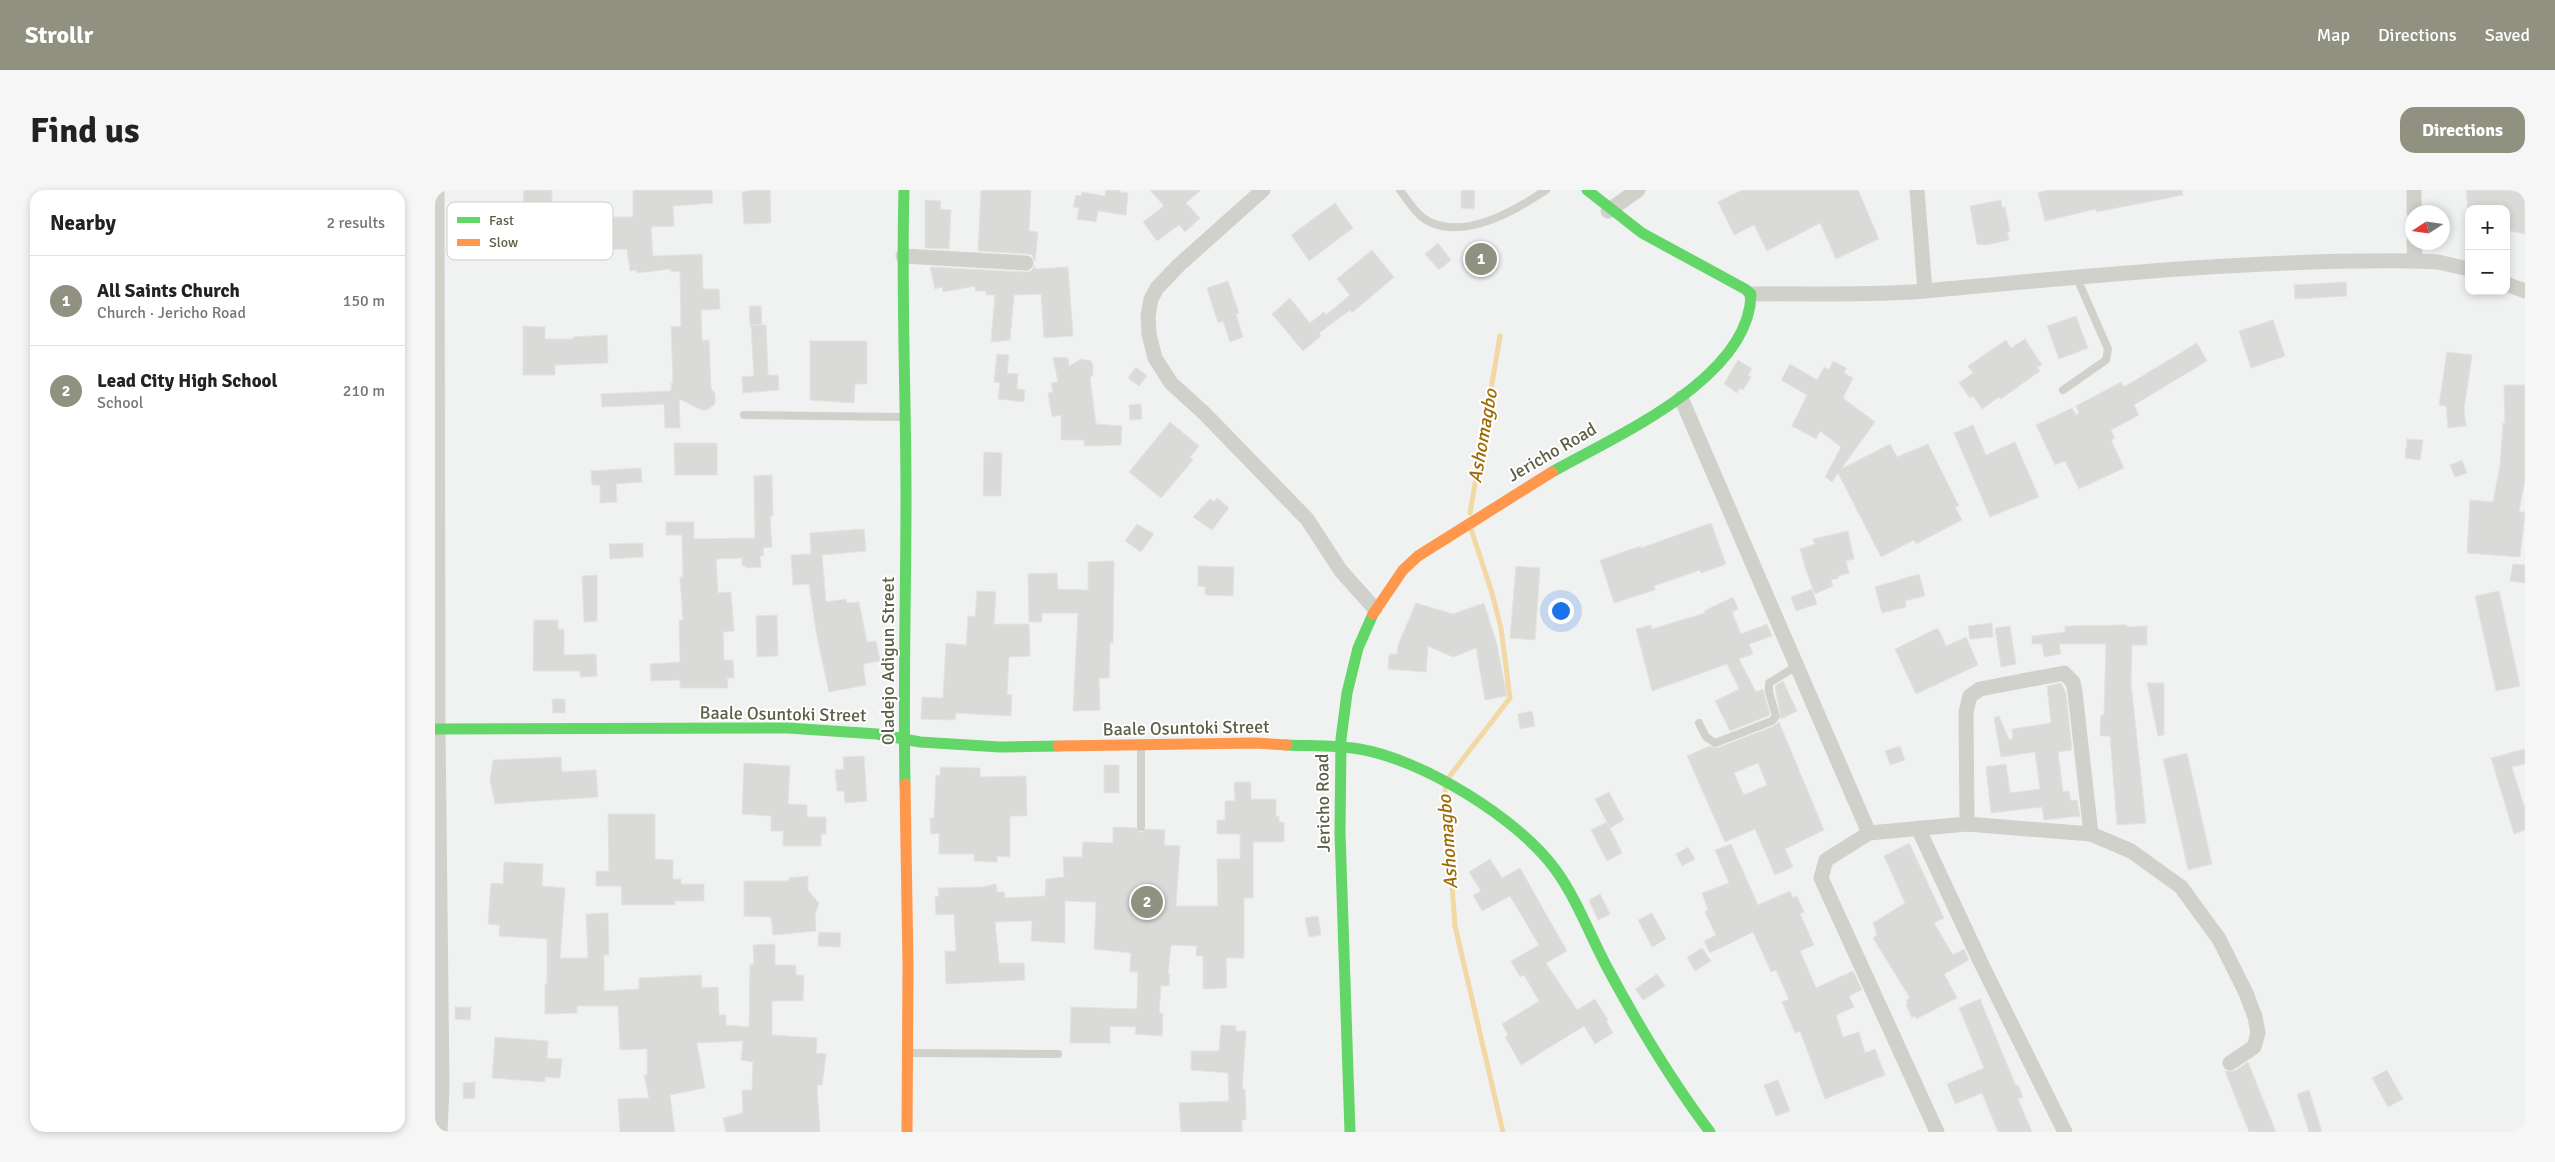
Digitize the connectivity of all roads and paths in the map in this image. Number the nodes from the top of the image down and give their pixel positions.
1 (437, 190) edge
2 (905, 190) edge
3 (1263, 190) edge
4 (1400, 190) edge
5 (1546, 190) edge
6 (1587, 190) edge
7 (1639, 190) edge
8 (1917, 190) edge
9 (2414, 190) edge
10 (2414, 205) edge
11 (1608, 211) junction
12 (2414, 250) edge
13 (903, 256) junction
14 (2415, 261) junction
15 (1026, 263) dead end
16 (2465, 268) edge
17 (2077, 276) junction
18 (2510, 285) edge
19 (1925, 291) junction
20 (2525, 291) edge
21 (436, 294) edge
22 (1751, 294) junction
23 (2063, 390) dead end
24 (1681, 398) junction
25 (744, 415) dead end
26 (903, 417) junction
27 (1375, 609) junction
28 (1797, 666) junction
29 (1699, 723) dead end
30 (437, 729) edge
31 (905, 740) junction
32 (1141, 745) junction
33 (1339, 748) junction
34 (1967, 824) junction
35 (1141, 827) dead end
36 (1919, 828) junction
37 (1869, 833) junction
38 (2091, 834) junction
39 (908, 1053) junction
40 (1058, 1054) dead end
41 (2230, 1062) dead end
42 (439, 1088) edge
43 (439, 1132) edge
44 (907, 1132) edge
45 (1350, 1132) edge
46 (1710, 1132) edge
47 (1937, 1132) edge
48 (2065, 1132) edge

1 - 21 street
2 - 13 street, Oladejo Adigun Street
3 - 27 street
4 - 5 lane
6 - 11 street
7 - 11 street
8 - 19 street
9 - 10 street
11 - 22 street
12 - 14 street
13 - 15 street
13 - 26 street, Oladejo Adigun Street
14 - 16 street
14 - 17 street
17 - 19 street
17 - 23 lane
18 - 20 street
19 - 22 street
21 - 30 street
22 - 24 street, Jericho Road
24 - 27 street, Jericho Road
24 - 28 street
25 - 26 lane
26 - 31 street, Oladejo Adigun Street
27 - 33 street, Jericho Road
28 - 29 lane
28 - 37 street
30 - 31 street, Baale Osuntoki Street
30 - 42 street
31 - 32 street, Baale Osuntoki Street
31 - 39 street, Oladejo Adigun Street
32 - 33 street, Baale Osuntoki Street
32 - 35 lane
33 - 45 street, Jericho Road
33 - 46 street, Baale Osuntoki Street
34 - 36 street
34 - 38 street
34 - 38 street
36 - 37 street
36 - 48 street
37 - 47 street
38 - 41 street
39 - 40 lane
39 - 44 street, Oladejo Adigun Street
42 - 43 street

